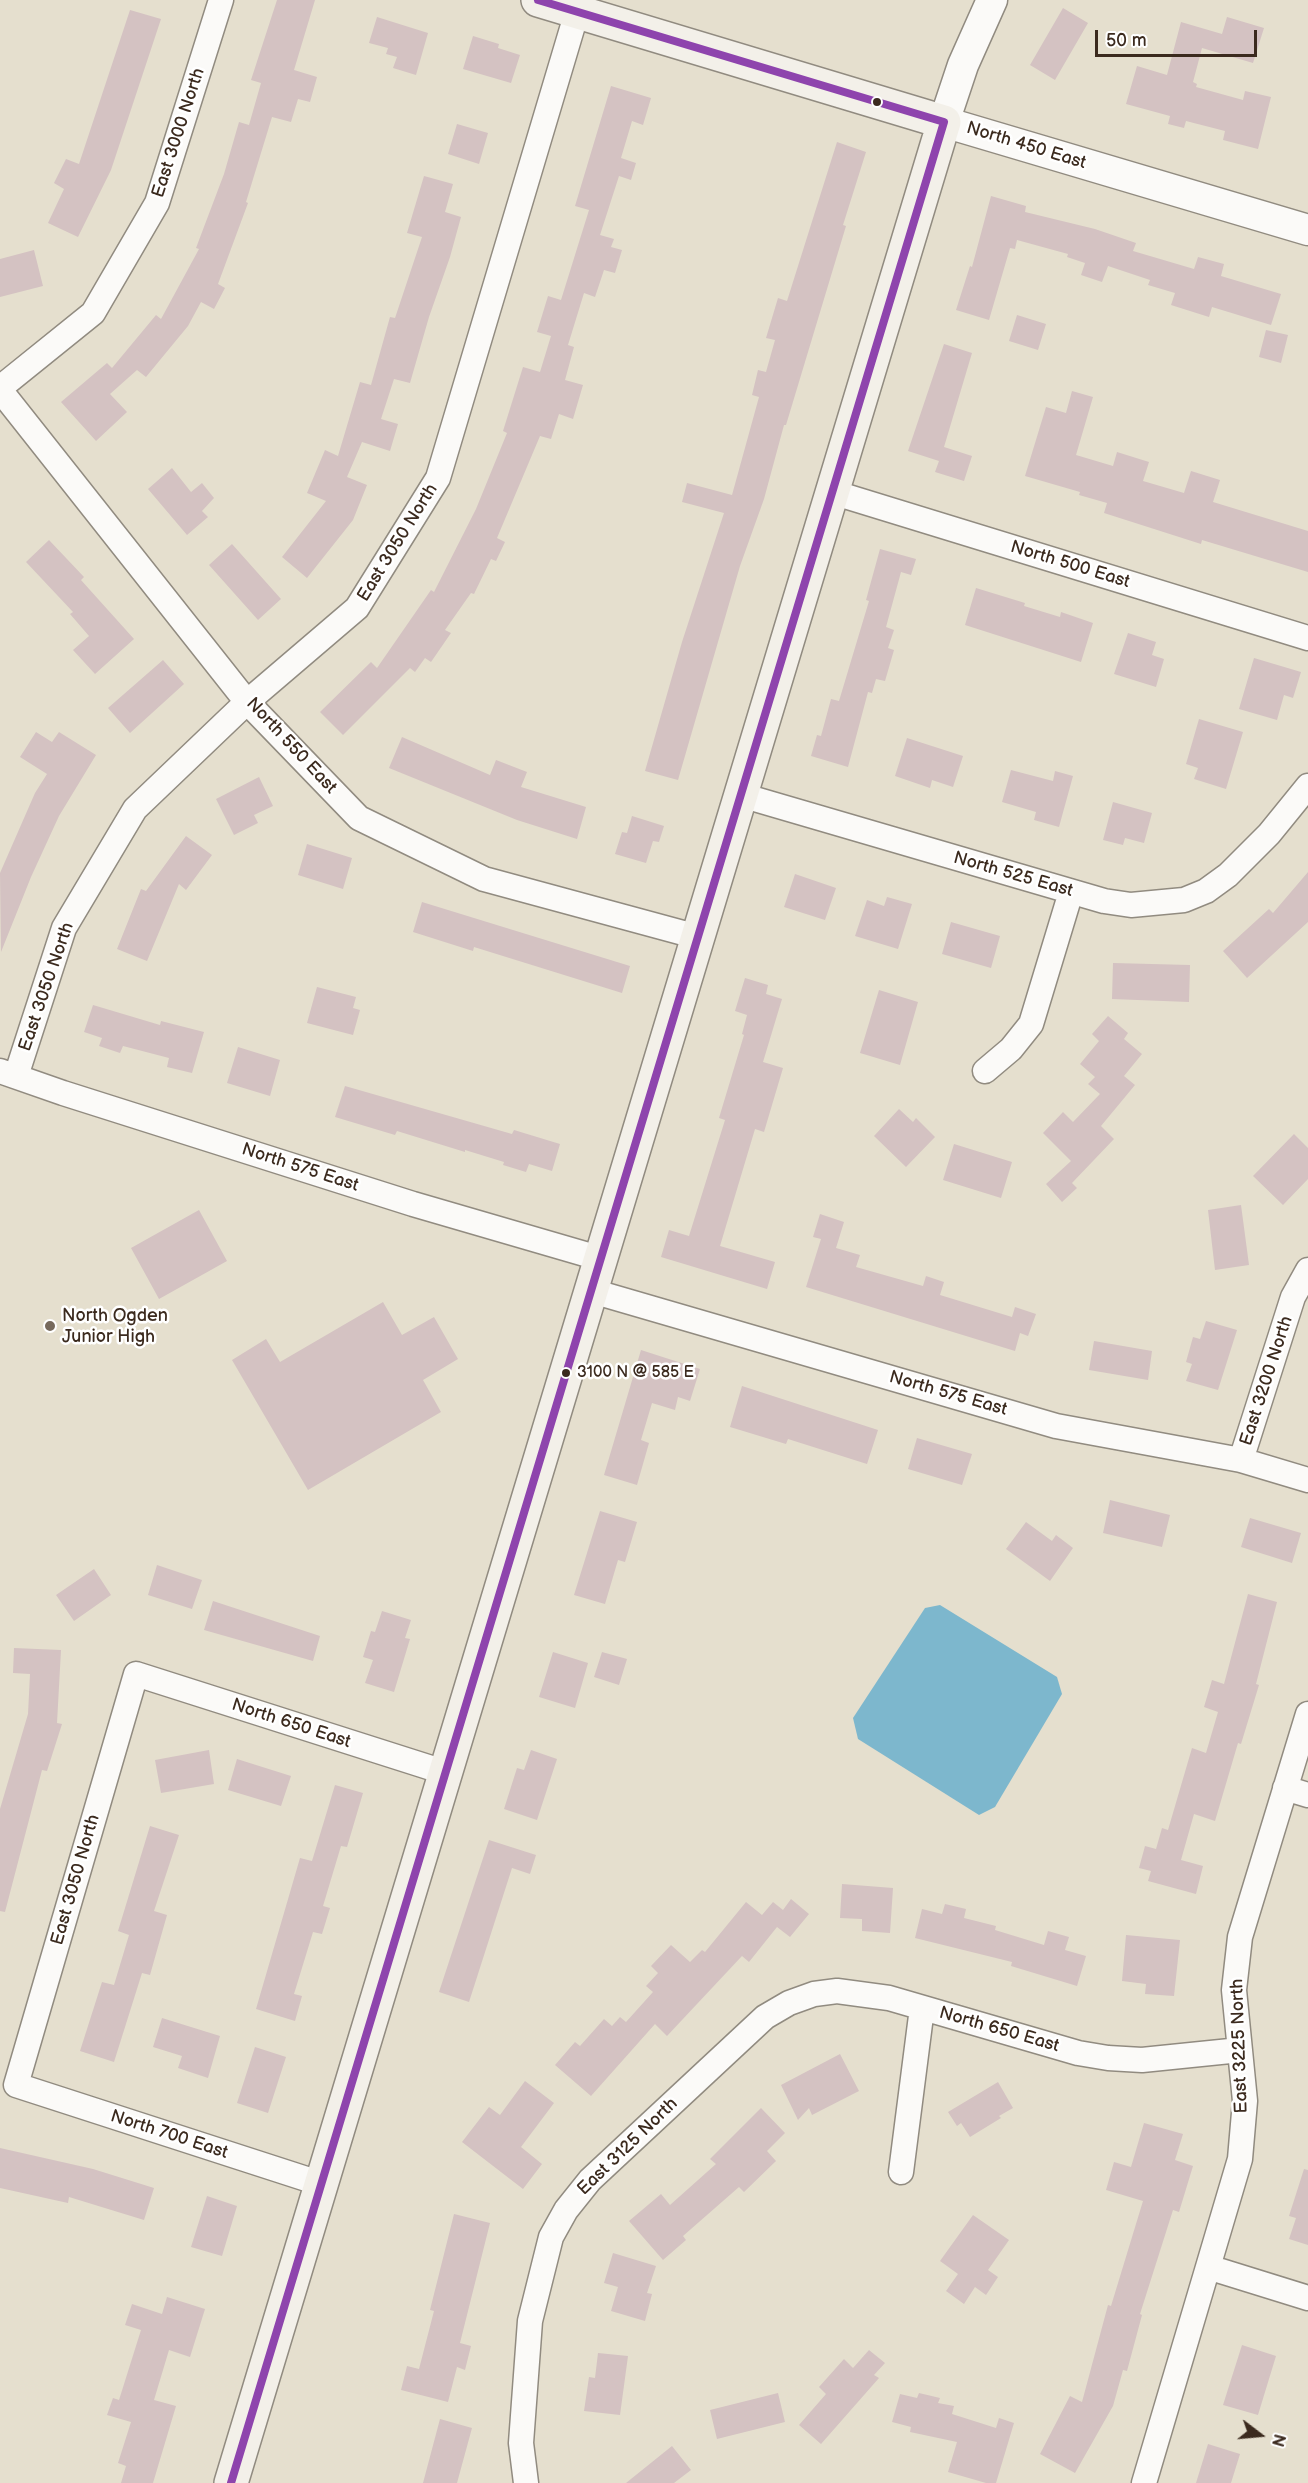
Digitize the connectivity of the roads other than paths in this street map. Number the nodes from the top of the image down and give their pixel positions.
1 (221, 0) edge
2 (538, 0) edge
3 (992, 0) edge
4 (577, 12) junction
5 (944, 122) junction
6 (1308, 231) edge
7 (0, 389) edge
8 (832, 492) junction
9 (1308, 638) edge
10 (248, 702) junction
11 (1308, 786) edge
12 (741, 795) junction
13 (1071, 892) junction
14 (698, 937) junction
15 (985, 1071) dead end
16 (8, 1074) edge
17 (602, 1259) junction
18 (1308, 1270) edge
19 (592, 1291) junction
20 (1241, 1460) junction
21 (1308, 1480) edge
22 (136, 1674) joint
23 (1308, 1714) edge
24 (447, 1773) junction
25 (1297, 1791) edge
26 (922, 2008) junction
27 (765, 2017) joint
28 (1240, 2050) junction
29 (16, 2085) joint
30 (901, 2172) dead end
31 (322, 2184) junction
32 (1208, 2267) junction
33 (1308, 2298) edge
34 (231, 2483) edge
35 (526, 2483) edge
36 (1144, 2483) edge

1 - 7 street, East 3000 North
2 - 4 main road, North 450 East
3 - 5 street
4 - 5 main road, North 450 East
4 - 10 street, East 3050 North
5 - 6 street, North 450 East
5 - 8 main road
7 - 10 street, North 550 East
8 - 9 street, North 500 East
8 - 12 main road
10 - 14 street, North 550 East
10 - 16 street, East 3050 North
11 - 13 street, North 525 East
12 - 13 street, North 525 East
12 - 14 main road
13 - 15 street
14 - 17 main road
16 - 17 street, North 575 East
17 - 19 main road
18 - 20 street, East 3200 North
19 - 20 street, North 575 East
19 - 24 main road
20 - 21 street, North 575 East
22 - 24 street, North 650 East
22 - 29 street, East 3050 North
23 - 25 street, East 3225 North
24 - 31 main road
25 - 28 street, East 3225 North
26 - 27 street, North 650 East
26 - 28 street, North 650 East
26 - 30 street
27 - 35 street, East 3125 North
28 - 32 street, East 3225 North
29 - 31 street, North 700 East
31 - 34 main road
32 - 33 street
32 - 36 street, East 3225 North

